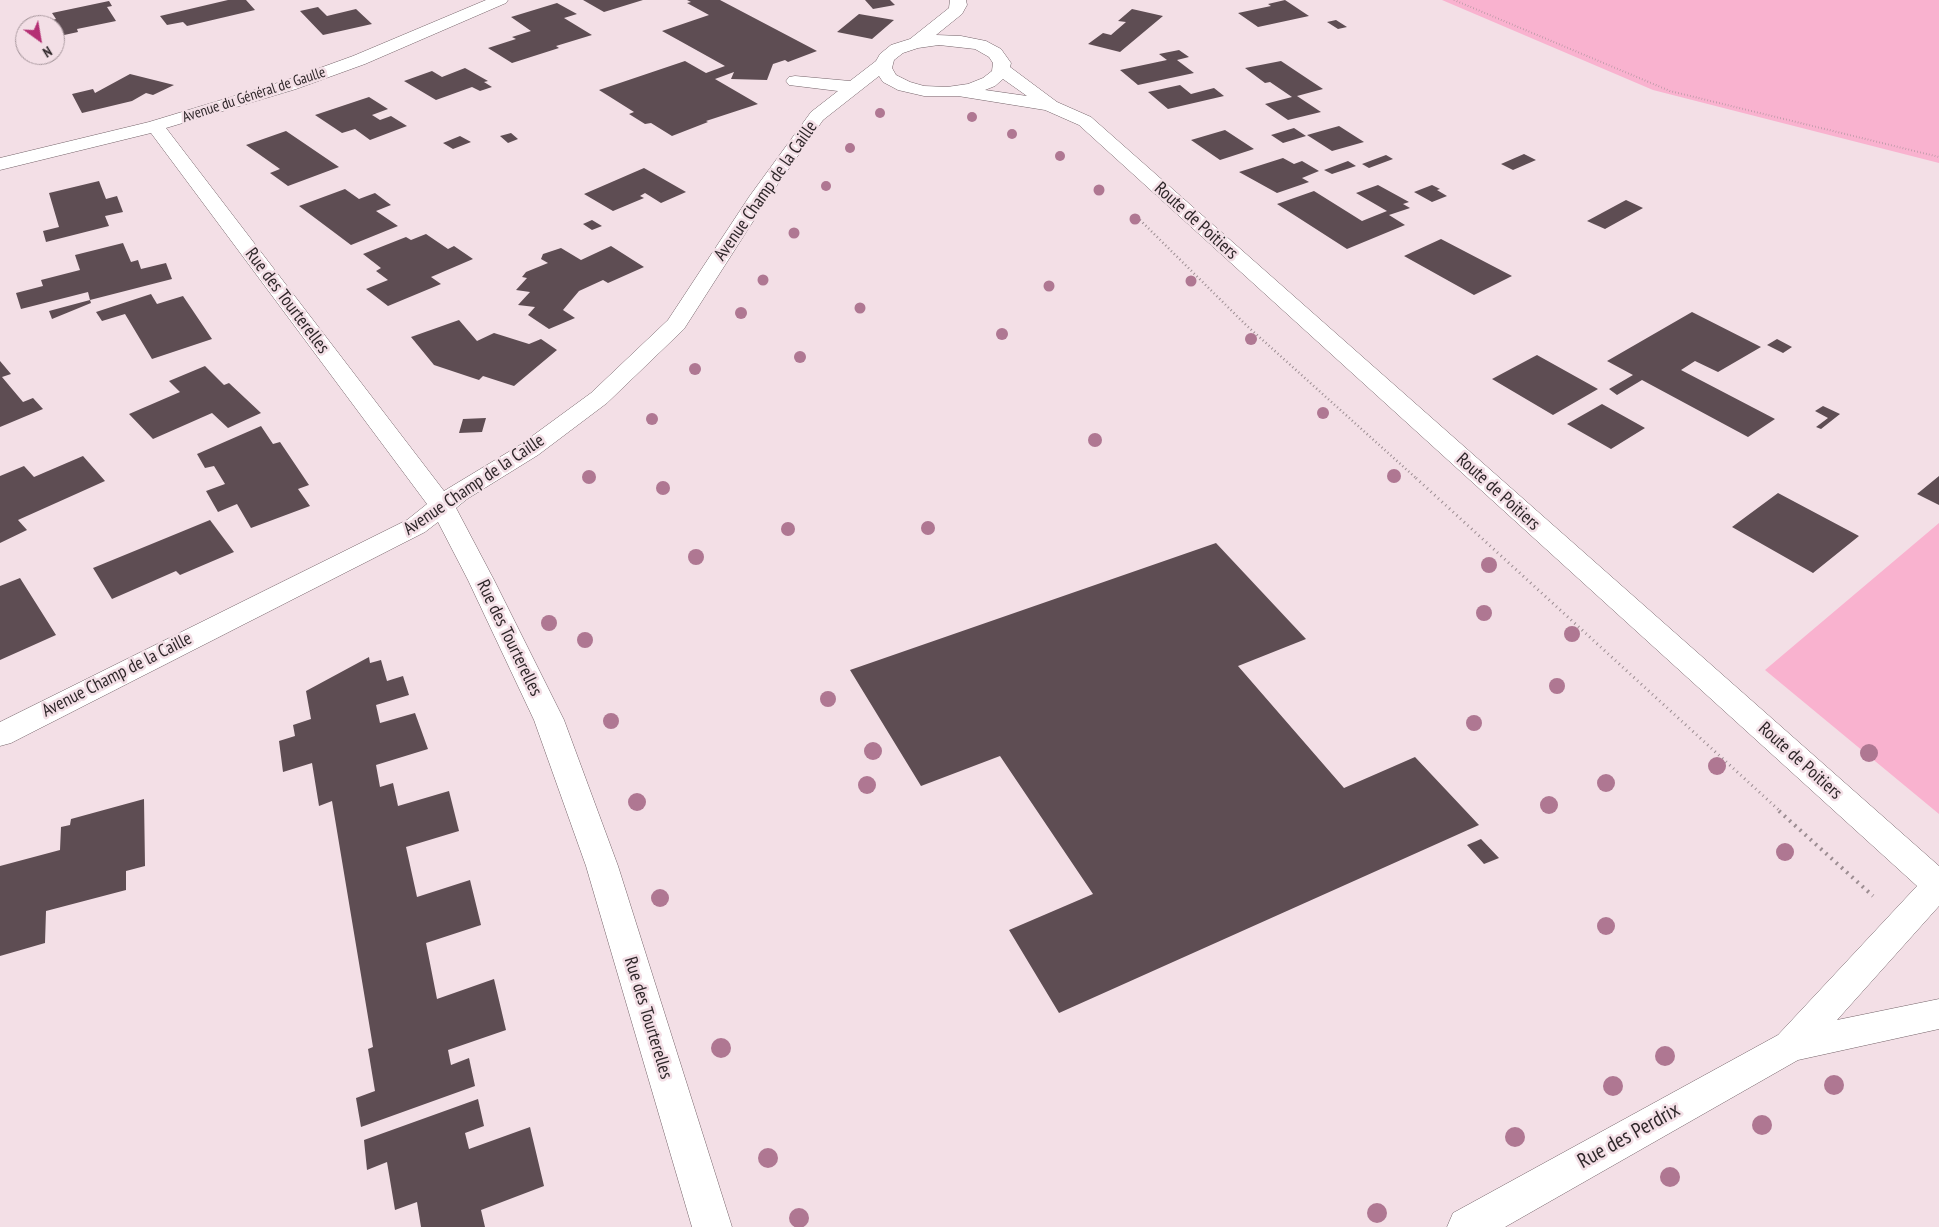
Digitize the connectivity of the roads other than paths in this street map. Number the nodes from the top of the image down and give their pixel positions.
1 (500, 0) edge
2 (957, 6) edge
3 (916, 43) junction
4 (980, 45) junction
5 (884, 63) junction
6 (1001, 69) junction
7 (795, 81) dead end
8 (914, 88) junction
9 (956, 91) junction
10 (846, 94) junction
11 (1051, 106) junction
12 (155, 126) junction
13 (0, 164) edge
14 (442, 506) junction
15 (0, 734) edge
16 (1938, 885) edge
17 (1939, 1014) edge
18 (1791, 1046) junction
19 (712, 1227) edge
20 (1467, 1227) edge

1 - 12 street, Avenue du Général de Gaulle
2 - 3 street
2 - 4 street
3 - 4 street
3 - 5 street, Avenue Champ de la Caille
4 - 6 street
5 - 8 street
5 - 10 street, Avenue Champ de la Caille
6 - 9 street
6 - 11 street, Route de Poitiers
7 - 10 street
8 - 9 street
8 - 10 street, Avenue Champ de la Caille
9 - 11 street, Route de Poitiers
10 - 14 street, Avenue Champ de la Caille
11 - 16 street, Route de Poitiers
12 - 13 street, Avenue du Général de Gaulle
12 - 14 street, Rue des Tourterelles
14 - 15 street, Avenue Champ de la Caille
14 - 19 street, Rue des Tourterelles
16 - 18 street, Rue des Perdrix
17 - 18 street, Rue des Perdrix
18 - 20 street, Rue des Perdrix

